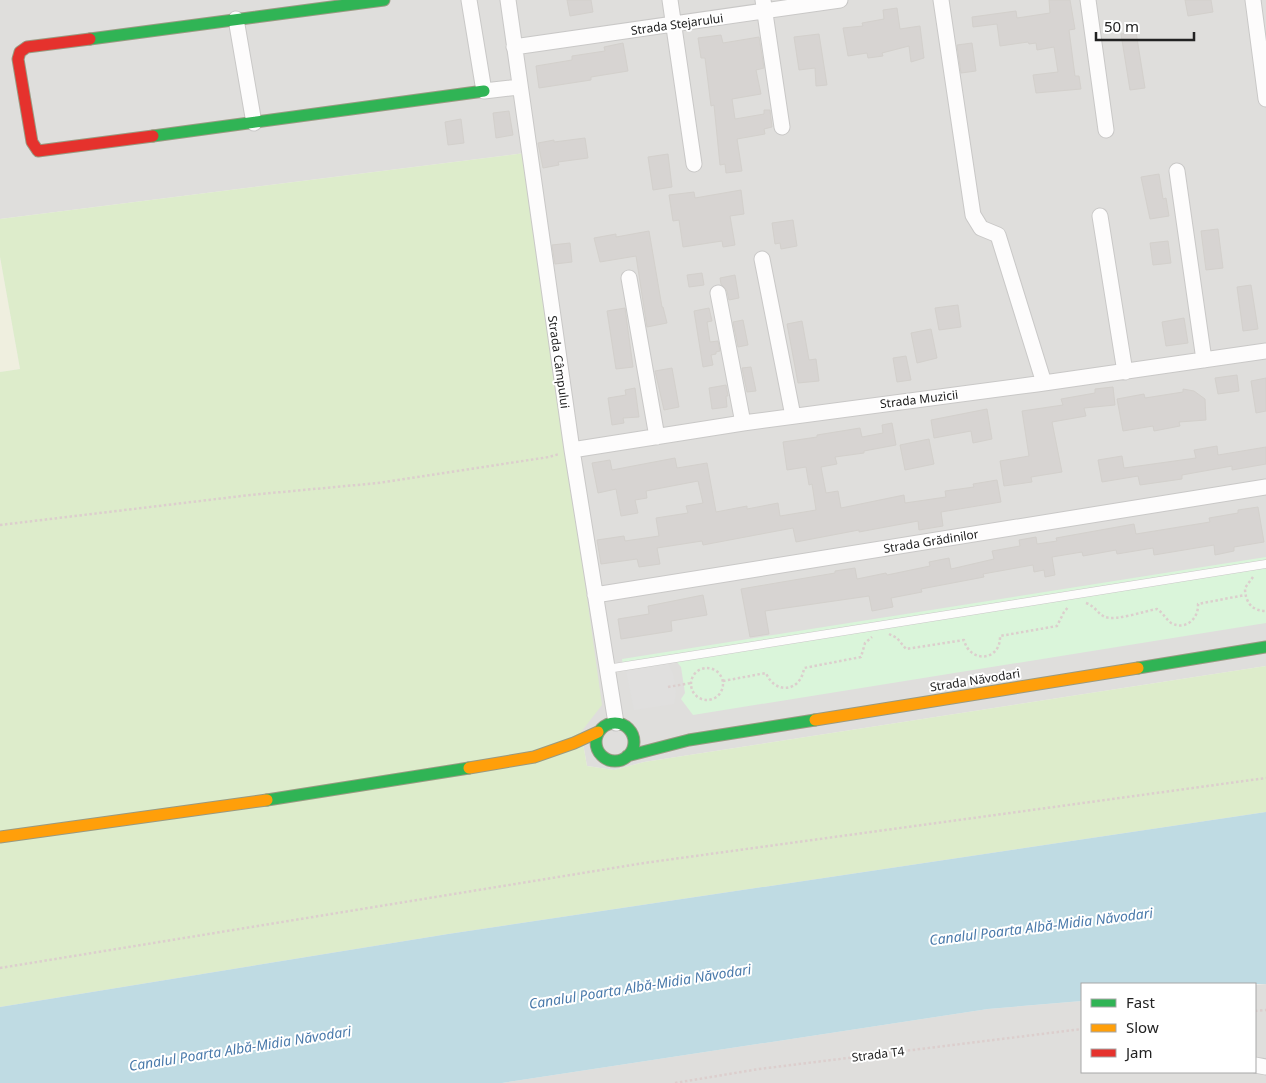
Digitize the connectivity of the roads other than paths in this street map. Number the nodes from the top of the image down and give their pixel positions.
1 (384, 0) edge
2 (469, 0) edge
3 (508, 0) edge
4 (670, 0) edge
5 (840, 0) edge
6 (941, 0) edge
7 (1088, 0) edge
8 (1253, 0) edge
9 (764, 6) edge
10 (236, 19) junction
11 (674, 24) junction
12 (514, 47) junction
13 (519, 87) junction
14 (484, 92) junction
15 (1266, 99) edge
16 (254, 123) junction
17 (782, 128) dead end
18 (1106, 130) dead end
19 (694, 164) dead end
20 (1177, 171) dead end
21 (1100, 216) dead end
22 (762, 259) dead end
23 (629, 278) dead end
24 (718, 293) dead end
25 (1266, 351) edge
26 (1204, 360) junction
27 (1125, 372) junction
28 (1044, 383) junction
29 (793, 416) junction
30 (743, 423) junction
31 (657, 437) junction
32 (572, 450) junction
33 (1266, 487) edge
34 (1266, 564) edge
35 (595, 595) junction
36 (1266, 647) edge
37 (607, 669) junction
38 (622, 726) junction
39 (598, 732) junction
40 (647, 732) dead end
41 (662, 735) dead end
42 (689, 740) junction
43 (537, 756) junction
44 (572, 756) dead end
45 (627, 756) junction
46 (586, 757) dead end
47 (604, 758) junction
48 (0, 837) edge

1 - 10 main road
2 - 14 street
3 - 12 street, Strada Câmpului
4 - 11 street
5 - 9 street, Strada Stejarului
6 - 28 street
7 - 18 street
8 - 15 street
9 - 11 street, Strada Stejarului
9 - 17 street
10 - 16 street
10 - 16 main road
11 - 12 street, Strada Stejarului
11 - 19 street
12 - 13 street, Strada Câmpului
13 - 14 street
13 - 32 street, Strada Câmpului
14 - 16 main road
20 - 26 street
21 - 27 street
22 - 29 street
23 - 31 street
24 - 30 street
25 - 26 street, Strada Muzicii
26 - 27 street, Strada Muzicii
27 - 28 street, Strada Muzicii
28 - 29 street, Strada Muzicii
29 - 30 street, Strada Muzicii
30 - 31 street, Strada Muzicii
31 - 32 street, Strada Muzicii
32 - 35 street, Strada Câmpului
33 - 35 street, Strada Grădinilor
34 - 37 lane
35 - 37 street, Strada Câmpului
36 - 42 main road, Strada Năvodari
37 - 38 street, Strada Câmpului
38 - 39 main road
38 - 40 main road
38 - 45 main road
39 - 43 main road
39 - 47 main road
41 - 42 main road, Strada Năvodari
42 - 45 main road, Strada Năvodari
43 - 44 main road
43 - 48 main road
45 - 47 main road
46 - 47 main road

